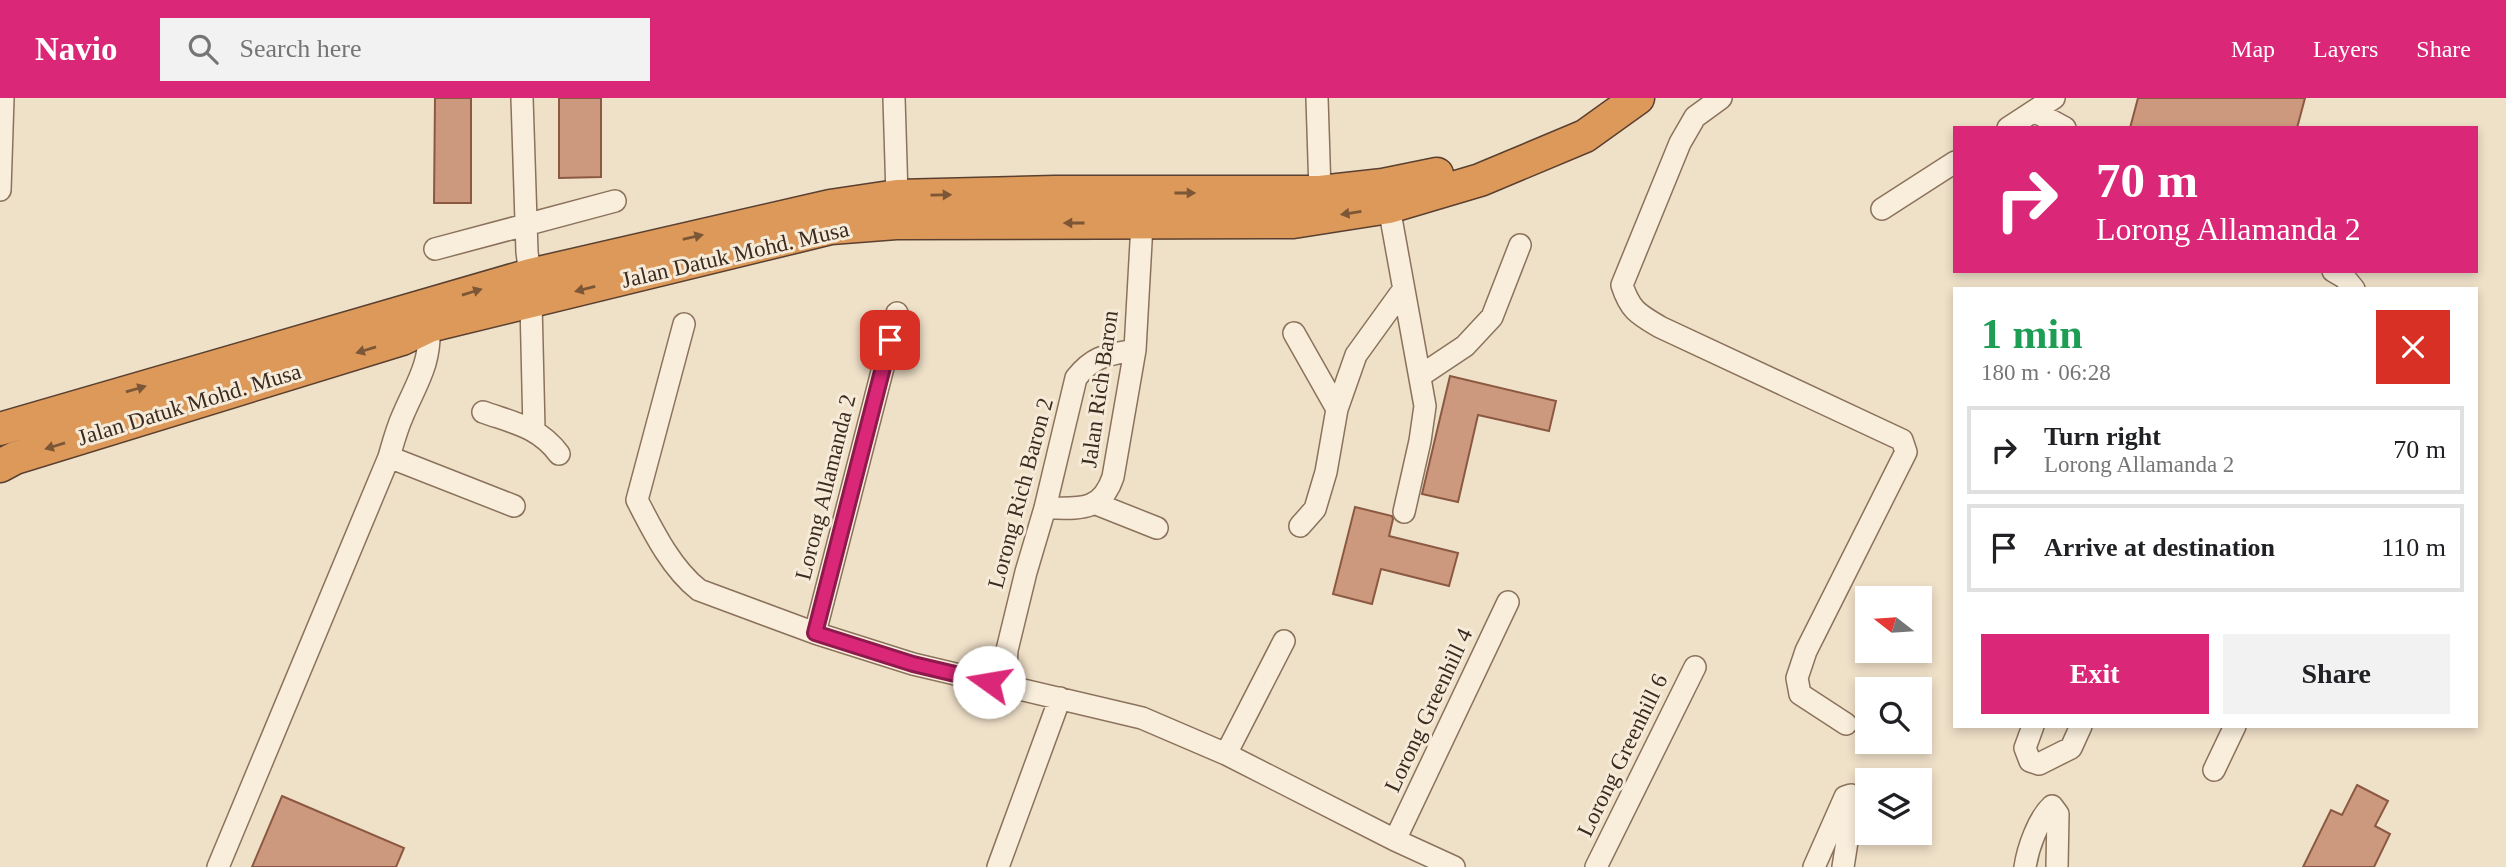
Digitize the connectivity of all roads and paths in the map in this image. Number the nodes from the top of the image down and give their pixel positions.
1 (3, 98) edge
2 (523, 98) edge
3 (894, 98) edge
4 (1317, 98) edge
5 (1608, 98) edge
6 (1638, 98) edge
7 (1721, 98) edge
8 (2054, 98) edge
9 (2034, 111) junction
10 (2011, 126) edge
11 (2061, 126) edge
12 (1953, 163) edge
13 (0, 190) edge
14 (1320, 192) junction
15 (1117, 194) junction
16 (897, 196) junction
17 (615, 201) dead end
18 (1389, 207) junction
19 (1882, 209) dead end
20 (1142, 224) junction
21 (527, 226) junction
22 (1520, 245) dead end
23 (435, 249) dead end
24 (2336, 273) edge
25 (2352, 287) edge
26 (531, 289) junction
27 (1403, 290) junction
28 (897, 313) dead end
29 (684, 324) dead end
30 (429, 326) junction
31 (1294, 333) dead end
32 (1135, 350) junction
33 (1420, 376) junction
34 (1337, 409) junction
35 (483, 412) dead end
36 (0, 429) edge
37 (534, 430) junction
38 (559, 454) dead end
39 (389, 457) junction
40 (0, 466) edge
41 (1094, 503) junction
42 (514, 506) dead end
43 (1045, 508) junction
44 (1404, 512) dead end
45 (1300, 526) dead end
46 (1157, 528) dead end
47 (1508, 602) dead end
48 (815, 633) junction
49 (1284, 641) dead end
50 (1695, 667) dead end
51 (1014, 688) junction
52 (1059, 698) junction
53 (1846, 724) dead end
54 (2031, 728) edge
55 (2080, 728) edge
56 (2233, 728) edge
57 (1226, 754) junction
58 (2214, 770) dead end
59 (1395, 840) junction
60 (218, 867) edge
61 (998, 867) edge
62 (1454, 867) edge
63 (1596, 867) edge
64 (1814, 867) edge
65 (1843, 867) edge
66 (2025, 867) edge
67 (2057, 867) edge

1 - 13 street
2 - 21 street
3 - 16 street
4 - 14 street
5 - 14 highway, Jalan Datuk Mohd. Musa
6 - 18 highway, Jalan Datuk Mohd. Musa
7 - 53 street
8 - 9 street
9 - 10 street
9 - 11 street
12 - 19 street
15 -> 14 highway, Jalan Datuk Mohd. Musa
16 -> 15 highway, Jalan Datuk Mohd. Musa
15 - 20 highway
26 -> 16 highway, Jalan Datuk Mohd. Musa
17 - 21 street
18 -> 20 highway, Jalan Datuk Mohd. Musa
18 - 27 street
20 -> 26 highway, Jalan Datuk Mohd. Musa
20 - 32 street, Jalan Rich Baron
21 - 23 street
21 - 26 street
22 - 33 street
24 - 25 street
26 - 30 highway, Jalan Datuk Mohd. Musa
36 -> 26 highway, Jalan Datuk Mohd. Musa
26 - 37 street
27 - 33 street
27 - 34 street
28 - 48 street, Lorong Allamanda 2
29 - 48 street
30 - 39 street
30 -> 40 highway, Jalan Datuk Mohd. Musa
31 - 34 street
32 - 41 street, Jalan Rich Baron
32 - 43 street, Lorong Rich Baron 2
33 - 44 street
34 - 45 street
35 - 37 street
37 - 38 street
39 - 42 street
39 - 60 street
41 - 43 street
41 - 46 street
43 - 51 street, Lorong Rich Baron 2
47 - 59 street, Lorong Greenhill 4
48 - 51 street
49 - 57 street
50 - 63 street, Lorong Greenhill 6
51 - 52 street
52 - 57 street
52 - 61 street
54 - 55 street
56 - 58 street
57 - 59 street
59 - 62 street
64 - 65 street
66 - 67 street

